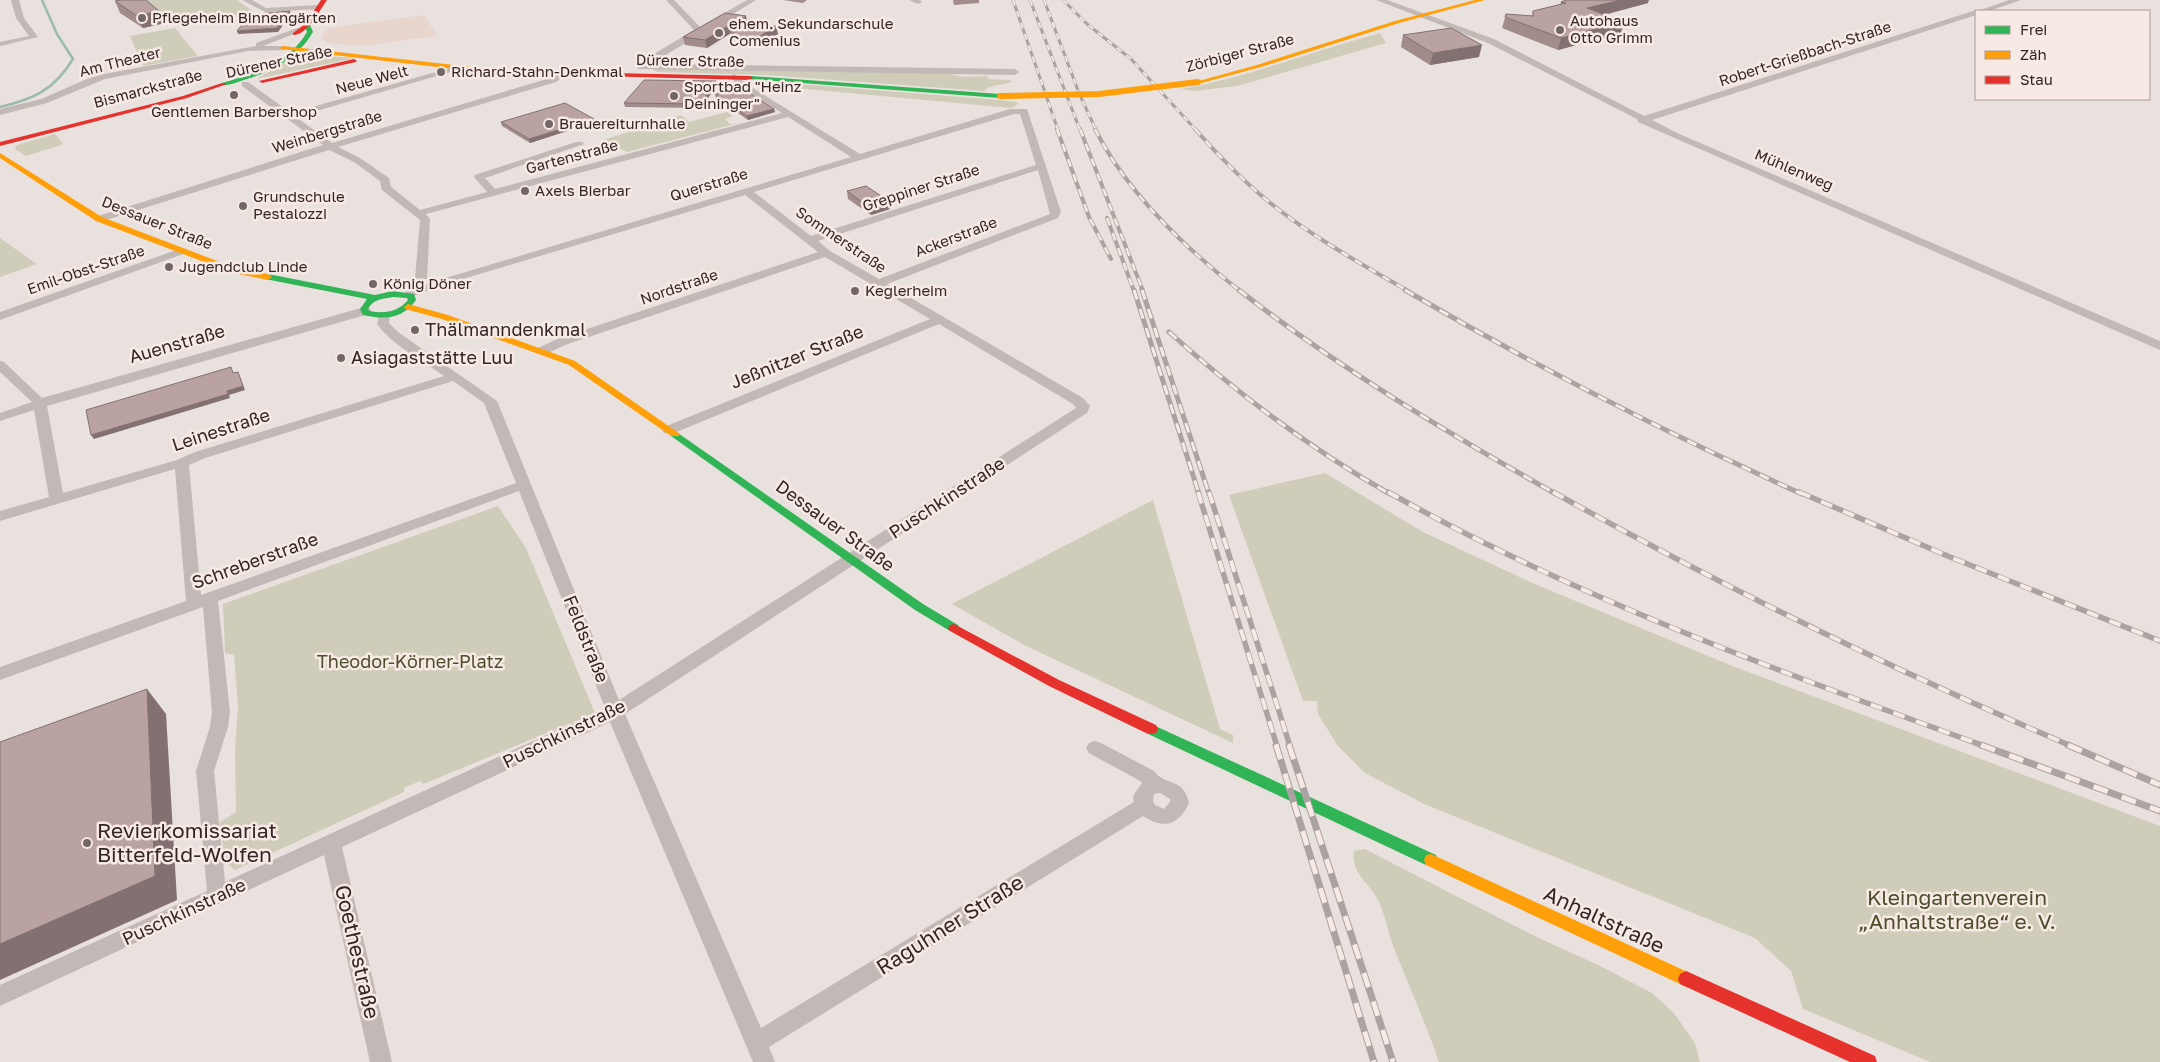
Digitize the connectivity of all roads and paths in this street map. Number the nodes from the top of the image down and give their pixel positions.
1 (15, 0) edge
2 (246, 0) edge
3 (670, 0) edge
4 (752, 0) edge
5 (1380, 0) edge
6 (1482, 0) edge
7 (2017, 0) edge
8 (322, 4) edge
9 (1985, 10) edge
10 (1975, 13) edge
11 (1420, 16) junction
12 (303, 27) junction
13 (699, 30) junction
14 (0, 44) edge
15 (283, 48) junction
16 (248, 49) junction
17 (299, 49) junction
18 (379, 57) junction
19 (640, 66) junction
20 (460, 68) junction
21 (1015, 72) dead end
22 (562, 74) junction
23 (631, 75) junction
24 (734, 77) junction
25 (766, 78) junction
26 (240, 83) junction
27 (750, 88) junction
28 (1000, 96) joint
29 (0, 112) edge
30 (790, 114) junction
31 (290, 116) junction
32 (1641, 120) junction
33 (69, 125) junction
34 (0, 138) edge
35 (0, 144) edge
36 (579, 144) dead end
37 (331, 146) junction
38 (0, 155) edge
39 (858, 157) junction
40 (1042, 166) junction
41 (745, 190) junction
42 (494, 194) junction
43 (419, 213) junction
44 (99, 219) junction
45 (810, 240) junction
46 (182, 251) junction
47 (826, 253) junction
48 (876, 284) junction
49 (375, 298) junction
50 (406, 298) junction
51 (365, 311) junction
52 (384, 315) junction
53 (0, 316) edge
54 (939, 320) junction
55 (2160, 346) edge
56 (542, 351) junction
57 (0, 365) edge
58 (453, 377) junction
59 (1078, 401) joint
60 (40, 404) junction
61 (0, 417) edge
62 (669, 430) junction
63 (182, 463) junction
64 (523, 485) junction
65 (58, 500) junction
66 (0, 516) edge
67 (852, 559) junction
68 (202, 602) junction
69 (0, 674) edge
70 (614, 712) junction
71 (1095, 748) dead end
72 (1154, 786) junction
73 (1144, 806) junction
74 (1324, 809) joint
75 (331, 843) junction
76 (218, 896) junction
77 (0, 996) edge
78 (760, 1053) edge
79 (381, 1062) edge
80 (1869, 1062) edge

1 - 14 street
2 - 8 street
3 - 13 street
4 - 13 street
5 - 11 street, Mühlenweg
6 - 11 main road, Zörbiger Straße
7 - 9 street
8 - 12 main road, Bismarckstraße
10 - 32 street, Robert-Grießbach-Straße
11 - 28 main road, Zörbiger Straße, bridge
11 - 32 street, Mühlenweg
12 - 15 main road, Bismarckstraße
12 - 16 street, Am Theater
12 - 17 main road, Bismarckstraße
13 - 19 street
15 - 16 street, Am Theater
15 - 17 main road, Dürener Straße
15 - 26 main road, Bismarckstraße
16 - 29 street, Am Theater
17 - 18 main road, Dürener Straße
17 - 26 main road, Bismarckstraße
18 - 20 main road, Dürener Straße
18 - 26 main road, Dürener Straße
19 - 21 street, Dürener Straße
19 - 23 street
20 - 22 main road, Dürener Straße
20 - 31 street, Neue Welt
22 - 23 main road, Dürener Straße
22 - 37 street, Weinbergstraße
23 - 24 main road, Dürener Straße
24 - 25 main road, Dürener Straße
24 - 27 street
25 - 27 street
25 - 28 main road, Dürener Straße
26 - 31 street
26 - 33 main road, Bismarckstraße
27 - 30 street
30 - 39 street
30 - 42 street, Gartenstraße
31 - 37 street
32 - 55 street, Mühlenweg
33 - 34 main road, Bismarckstraße
33 - 35 main road, Bismarckstraße
36 - 42 street
37 - 43 street
37 - 44 street, Weinbergstraße
38 - 44 main road, Dessauer Straße
39 - 40 street, Querstraße
39 - 41 street, Querstraße
40 - 45 street, Greppiner Straße
40 - 48 street, Ackerstraße
41 - 45 street, Sommerstraße
41 - 50 street, Querstraße
42 - 43 street, Gartenstraße
43 - 50 street
44 - 46 main road, Dessauer Straße
45 - 47 street, Sommerstraße
46 - 49 main road, Dessauer Straße
46 - 53 street, Emil-Obst-Straße
47 - 48 street, Sommerstraße
47 - 56 street, Nordstraße
48 - 54 street, Sommerstraße
49 - 50 main road, Dessauer Straße
49 - 51 main road
50 - 52 main road
50 - 56 main road, Dessauer Straße
51 - 52 main road
51 - 60 street, Auenstraße
52 - 58 street, Feldstraße
54 - 59 street, Sommerstraße
54 - 62 street, Jeßnitzer Straße
56 - 62 main road, Dessauer Straße
57 - 60 street
58 - 63 street, Leinestraße
58 - 64 street, Feldstraße
59 - 67 street, Puschkinstraße
60 - 61 street, Auenstraße
60 - 65 street
62 - 67 main road, Dessauer Straße
63 - 65 street, Leinestraße
63 - 68 street
64 - 68 street, Schreberstraße
64 - 70 street, Feldstraße
65 - 66 street, Leinestraße
67 - 70 street, Puschkinstraße
67 - 74 main road, Dessauer Straße
68 - 69 street, Schreberstraße
68 - 76 street
70 - 75 street, Puschkinstraße
70 - 78 street, Feldstraße
71 - 72 street
72 - 73 street
72 - 73 street
73 - 78 street, Raguhner Straße
74 - 80 main road, Anhaltstraße
75 - 76 street, Puschkinstraße
75 - 79 street, Goethestraße
76 - 77 street, Puschkinstraße

